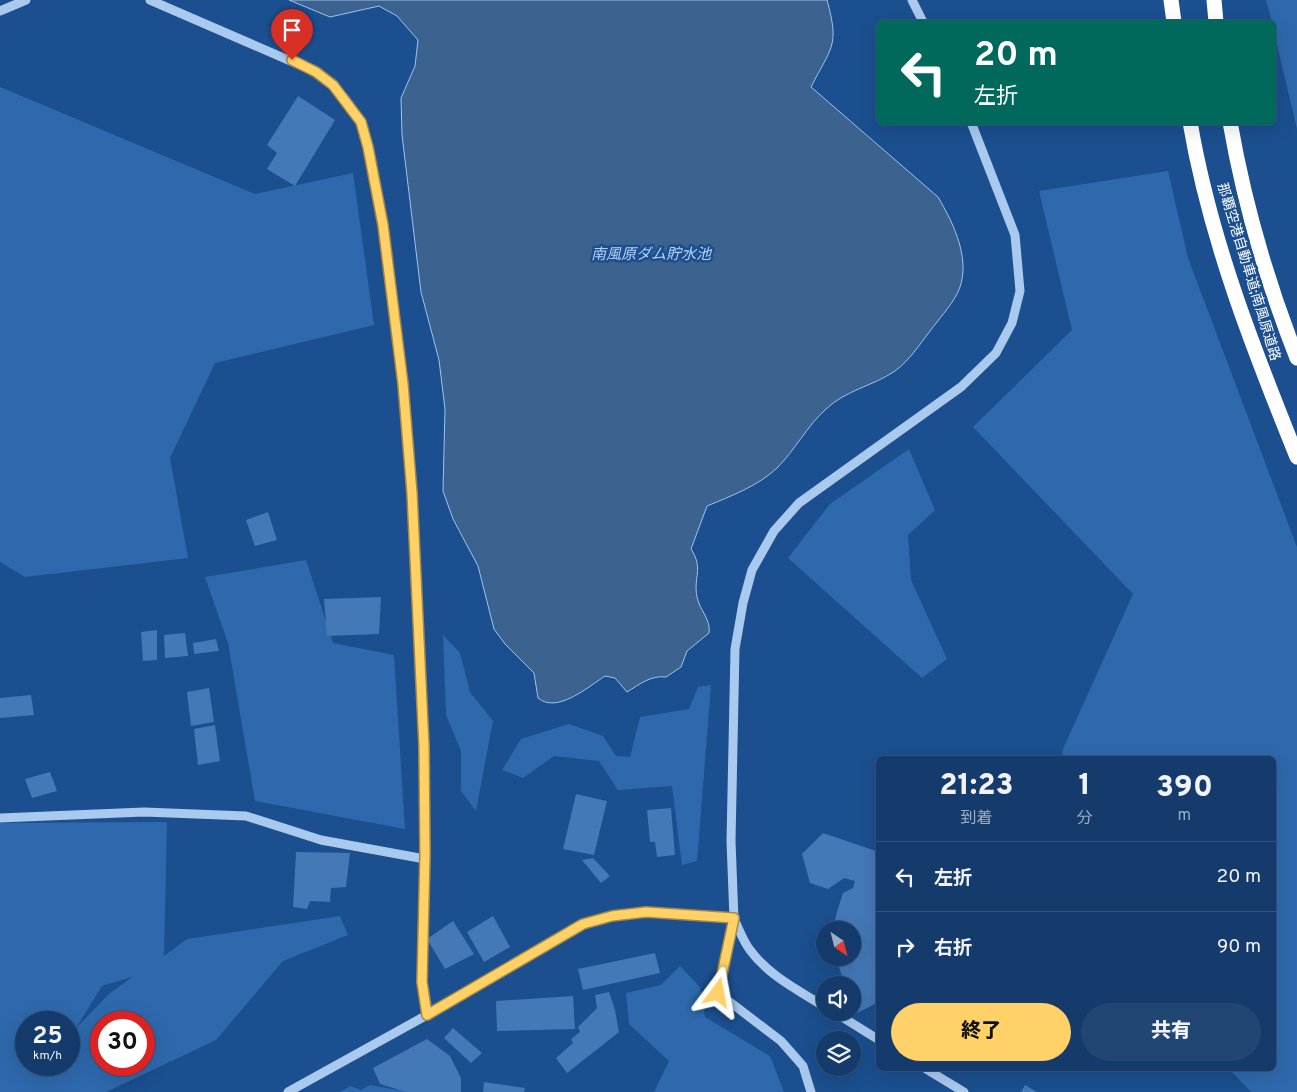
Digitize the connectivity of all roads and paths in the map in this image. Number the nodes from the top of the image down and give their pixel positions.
1 (26, 0) edge
2 (150, 0) edge
3 (912, 0) edge
4 (1171, 0) edge
5 (1214, 0) edge
6 (0, 11) edge
7 (922, 20) edge
8 (1174, 20) edge
9 (1216, 20) edge
10 (972, 125) edge
11 (1191, 125) edge
12 (1231, 125) edge
13 (1297, 358) edge
14 (1297, 457) edge
15 (0, 818) edge
16 (425, 859) junction
17 (734, 918) junction
18 (816, 1001) edge
19 (427, 1015) junction
20 (848, 1021) edge
21 (876, 1038) edge
22 (929, 1071) edge
23 (288, 1092) edge
24 (811, 1092) edge
25 (964, 1092) edge

1 - 6 street
2 - 16 street
3 - 7 street
4 - 8 highway
5 - 9 highway
10 - 17 street
11 - 14 highway, 那覇空港自動車道;南風原道路
12 - 13 highway, 那覇空港自動車道;南風原道路
15 - 16 street
16 - 19 street
17 - 18 street
17 - 19 street
17 - 24 street
19 - 23 street
20 - 21 street
22 - 25 street

